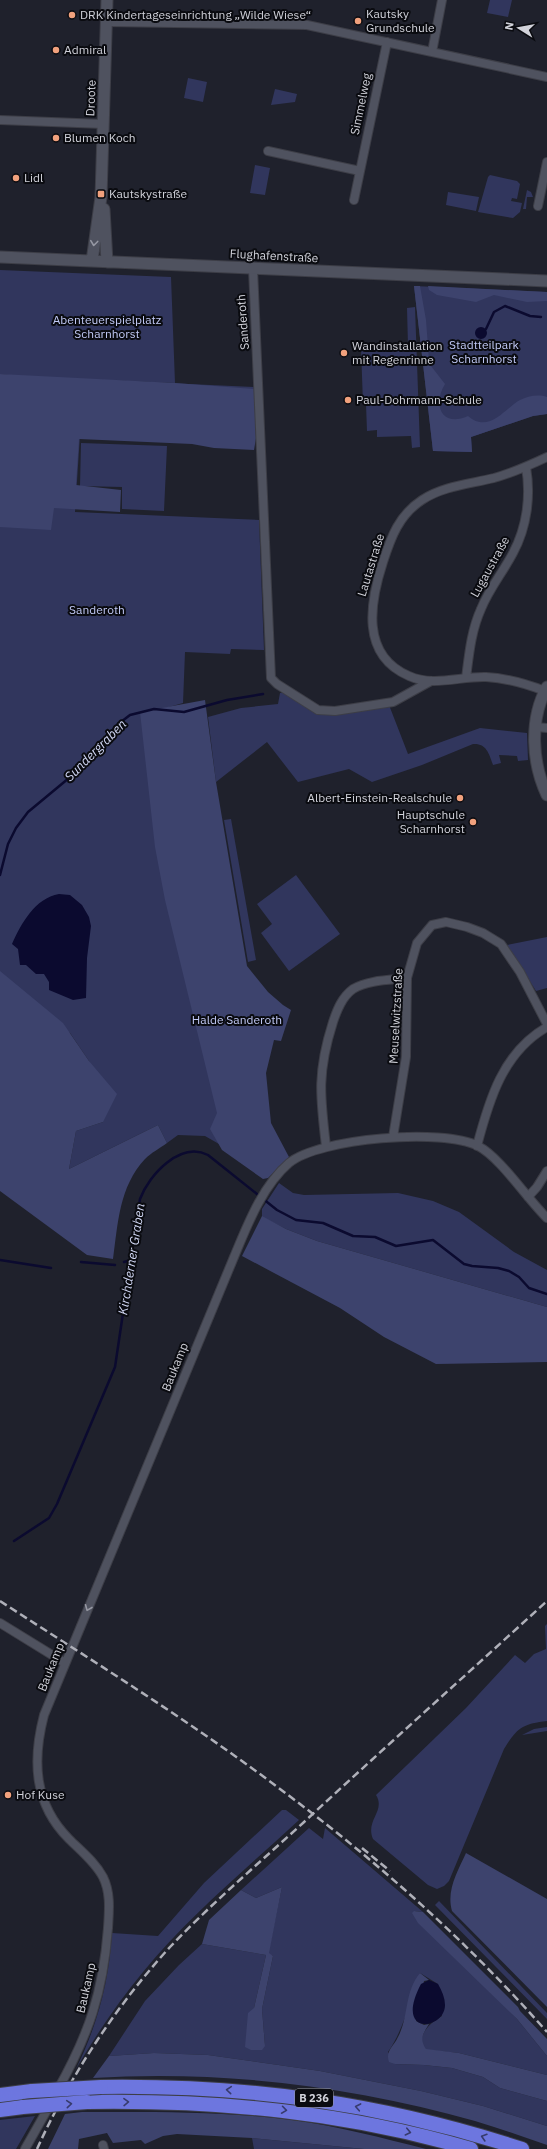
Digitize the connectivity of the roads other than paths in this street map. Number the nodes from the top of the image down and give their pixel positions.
1 (108, 0) edge
2 (442, 0) edge
3 (106, 22) junction
4 (387, 42) junction
5 (432, 52) junction
6 (547, 77) edge
7 (0, 120) edge
8 (103, 124) junction
9 (268, 152) dead end
10 (547, 162) edge
11 (360, 171) junction
12 (101, 197) junction
13 (354, 200) dead end
14 (538, 206) dead end
15 (0, 257) edge
16 (92, 261) junction
17 (107, 262) junction
18 (253, 269) junction
19 (547, 281) edge
20 (547, 457) edge
21 (526, 467) junction
22 (466, 678) junction
23 (431, 681) junction
24 (546, 689) edge
25 (542, 728) edge
26 (547, 795) edge
27 (407, 978) junction
28 (547, 1026) edge
29 (393, 1137) junction
30 (326, 1146) junction
31 (477, 1146) junction
32 (547, 1171) edge
33 (528, 1197) junction
34 (547, 1218) edge
35 (0, 1623) edge
36 (65, 1663) junction
37 (0, 2095) edge
38 (0, 2110) edge
39 (25, 2149) edge
40 (471, 2149) edge
41 (522, 2149) edge

1 - 3 main road, Droote
2 - 5 street
3 - 4 street
3 - 8 main road, Droote
4 - 5 street
4 - 11 street, Simmelweg
5 - 6 street
7 - 8 street
8 - 12 main road, Droote
9 - 11 street
10 - 14 street
11 - 13 street, Simmelweg
12 -> 16 main road, Droote
12 - 17 main road, Droote
15 - 16 main road, Flughafenstraße
16 - 17 main road, Flughafenstraße
17 - 18 main road, Flughafenstraße
18 - 19 main road, Flughafenstraße
18 - 23 street, Sanderoth
20 - 21 street, Lautastraße
21 - 22 street, Lugaustraße
21 - 23 street, Lautastraße
22 - 23 street, Lautastraße
22 - 24 street, Lautastraße
24 - 25 main road
25 - 26 main road
27 - 28 street, Meuselwitzstraße
27 - 29 street, Meuselwitzstraße
27 - 30 street
28 - 31 street
29 - 30 street, Baukamp
29 - 31 street, Baukamp
30 -> 36 street, Baukamp
31 - 33 street
32 - 33 street
33 - 34 street
35 - 36 street
36 - 39 street, Baukamp
41 -> 37 highway, B 236, bridge
38 -> 40 highway, B 236, bridge

